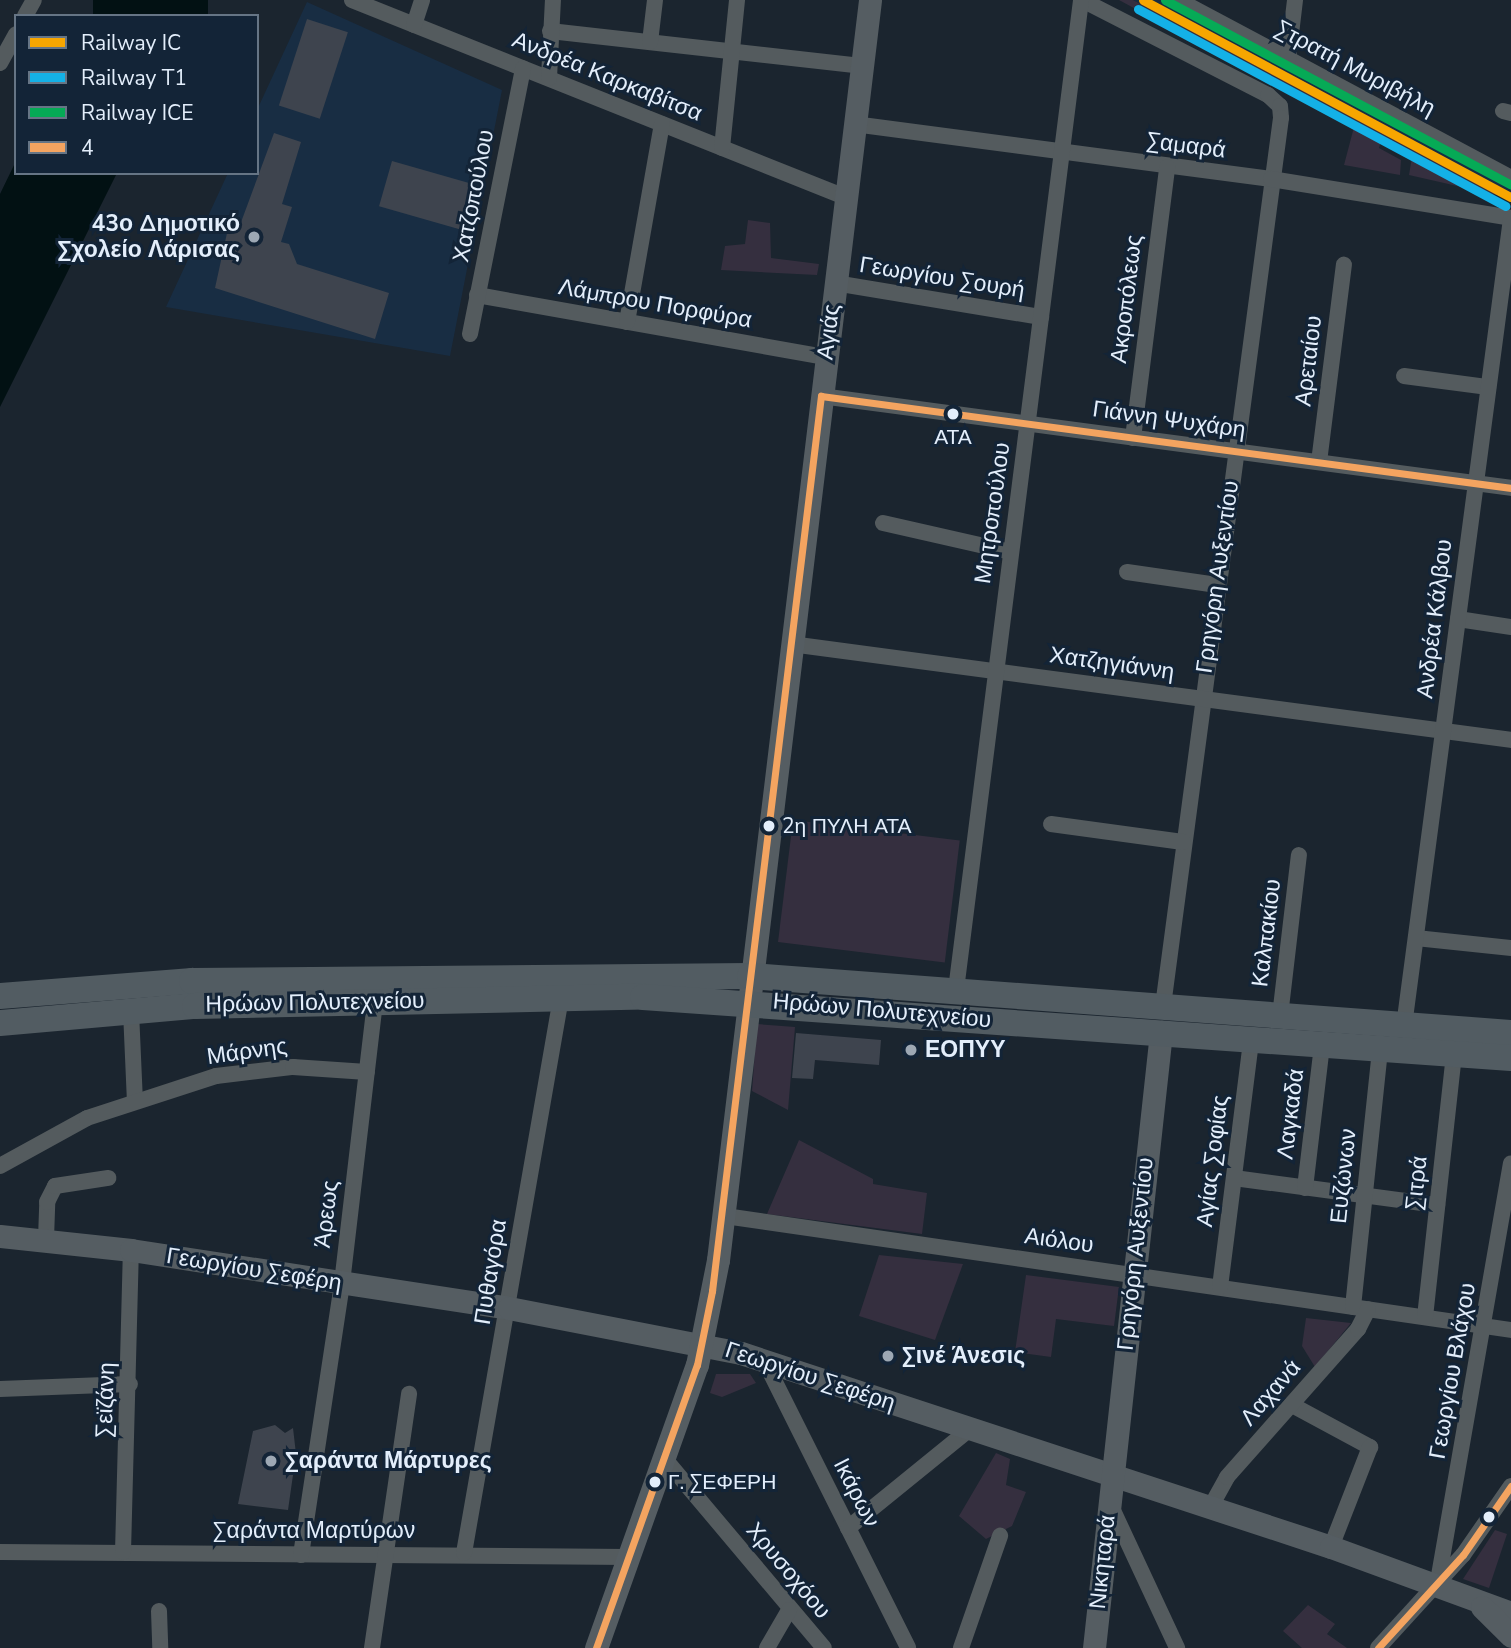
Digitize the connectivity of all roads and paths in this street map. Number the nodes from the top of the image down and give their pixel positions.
1 (352, 0) edge
2 (422, 0) edge
3 (553, 0) edge
4 (655, 0) edge
5 (737, 0) edge
6 (870, 0) edge
7 (1082, 0) edge
8 (1178, 0) edge
9 (1295, 0) edge
10 (414, 25) junction
11 (550, 31) junction
12 (14, 38) edge
13 (650, 42) junction
14 (732, 51) junction
15 (1288, 58) junction
16 (0, 63) edge
17 (862, 66) junction
18 (523, 68) junction
19 (549, 78) junction
20 (662, 124) junction
21 (854, 124) junction
22 (722, 148) junction
23 (1063, 153) junction
24 (1167, 167) junction
25 (1511, 178) edge
26 (1271, 179) junction
27 (845, 197) junction
28 (1511, 218) edge
29 (1345, 265) dead end
30 (835, 284) junction
31 (477, 296) junction
32 (1041, 317) junction
33 (627, 322) junction
34 (470, 334) dead end
35 (826, 357) junction
36 (1404, 376) dead end
37 (1488, 387) junction
38 (821, 396) junction
39 (1028, 424) junction
40 (1133, 438) junction
41 (1235, 451) junction
42 (1319, 463) junction
43 (1475, 483) junction
44 (1511, 488) edge
45 (883, 523) dead end
46 (1011, 552) junction
47 (1127, 572) dead end
48 (1217, 584) junction
49 (1458, 619) junction
50 (1511, 627) edge
51 (791, 644) junction
52 (995, 672) junction
53 (1202, 699) junction
54 (1443, 731) junction
55 (1511, 740) edge
56 (1051, 824) dead end
57 (1183, 842) junction
58 (1299, 855) dead end
59 (1416, 938) junction
60 (1511, 948) edge
61 (749, 988) junction
62 (956, 990) junction
63 (0, 996) edge
64 (561, 998) junction
65 (375, 1002) junction
66 (131, 1011) junction
67 (1280, 1016) junction
68 (1162, 1019) junction
69 (0, 1023) edge
70 (1404, 1026) junction
71 (1511, 1033) edge
72 (1251, 1040) junction
73 (1322, 1045) junction
74 (1380, 1050) junction
75 (1454, 1054) junction
76 (1511, 1058) edge
77 (367, 1072) junction
78 (135, 1101) junction
79 (1511, 1163) edge
80 (0, 1166) edge
81 (108, 1178) dead end
82 (1234, 1178) junction
83 (1305, 1188) junction
84 (1365, 1195) junction
85 (1437, 1205) junction
86 (725, 1216) junction
87 (0, 1236) edge
88 (46, 1240) junction
89 (131, 1250) junction
90 (1132, 1275) junction
91 (342, 1283) junction
92 (1220, 1287) junction
93 (509, 1308) junction
94 (1361, 1308) junction
95 (1425, 1317) junction
96 (1485, 1326) junction
97 (1511, 1330) edge
98 (702, 1343) junction
99 (763, 1359) junction
100 (130, 1384) junction
101 (0, 1389) edge
102 (409, 1394) dead end
103 (1292, 1405) junction
104 (970, 1429) junction
105 (664, 1458) junction
106 (1113, 1476) junction
107 (1510, 1489) edge
108 (1110, 1503) junction
109 (1210, 1508) junction
110 (848, 1528) junction
111 (1000, 1536) dead end
112 (1331, 1547) junction
113 (0, 1552) edge
114 (123, 1552) junction
115 (464, 1553) junction
116 (386, 1554) junction
117 (301, 1555) junction
118 (628, 1557) junction
119 (1437, 1587) junction
120 (1477, 1602) junction
121 (789, 1610) junction
122 (159, 1611) dead end
123 (1511, 1613) edge
124 (1511, 1636) edge
125 (160, 1648) edge
126 (372, 1648) edge
127 (596, 1648) edge
128 (767, 1648) edge
129 (824, 1648) edge
130 (908, 1648) edge
131 (961, 1648) edge
132 (1094, 1648) edge
133 (1177, 1648) edge
134 (1378, 1648) edge

1 - 10 street, Ανδρέα Καρκαβίτσα
2 - 10 street
3 - 11 street
4 - 13 street
5 - 14 street
6 - 17 street, Αγιάς
7 - 23 street, Μητροπούλου
7 - 26 street, Γρηγόρη Αυξεντίου
8 - 15 street, Στρατή Μυριβήλη
9 - 15 street
10 - 18 street, Ανδρέα Καρκαβίτσα
11 - 13 street
11 - 19 street
12 - 16 street
13 - 14 street
14 - 17 street
14 - 22 street
15 - 25 street, Στρατή Μυριβήλη
17 - 21 street, Αγιάς
18 - 19 street, Ανδρέα Καρκαβίτσα
18 - 31 street, Χατζοπούλου
19 - 20 street, Ανδρέα Καρκαβίτσα
20 - 22 street, Ανδρέα Καρκαβίτσα
20 - 33 street
21 - 23 street, Σαμαρά
21 - 27 street, Αγιάς
22 - 27 street, Ανδρέα Καρκαβίτσα
23 - 24 street, Σαμαρά
23 - 32 street, Μητροπούλου
24 - 26 street, Σαμαρά
24 - 40 street, Ακροπόλεως
26 - 28 street, Σαμαρά
26 - 41 street, Γρηγόρη Αυξεντίου
27 - 30 street, Αγιάς
28 - 37 street, Ανδρέα Κάλβου
29 - 42 street, Αρεταίου
30 - 32 street, Γεωργίου Σουρή
30 - 35 street, Αγιάς
31 - 33 street, Λάμπρου Πορφύρα
31 - 34 street, Χατζοπούλου
32 - 39 street, Μητροπούλου
33 - 35 street, Λάμπρου Πορφύρα
35 - 38 street, Αγιάς
36 - 37 street
37 - 43 street, Ανδρέα Κάλβου
38 - 39 street, Γιάννη Ψυχάρη
38 - 51 street, Αγιάς
39 - 40 street, Γιάννη Ψυχάρη
39 - 46 street, Μητροπούλου
40 - 41 street, Γιάννη Ψυχάρη
41 - 42 street, Γιάννη Ψυχάρη
41 - 48 street, Γρηγόρη Αυξεντίου
42 - 43 street, Γιάννη Ψυχάρη
43 - 44 street, Γιάννη Ψυχάρη
43 - 49 street, Ανδρέα Κάλβου
45 - 46 street
46 - 52 street, Μητροπούλου
47 - 48 street
48 - 53 street, Γρηγόρη Αυξεντίου
49 - 50 street
49 - 54 street, Ανδρέα Κάλβου
51 - 52 street, Χατζηγιάννη
51 - 61 street, Αγιάς
52 - 53 street, Χατζηγιάννη
52 - 62 street, Μητροπούλου
53 - 54 street, Χατζηγιάννη
53 - 57 street, Γρηγόρη Αυξεντίου
54 - 55 street, Χατζηγιάννη
54 - 59 street, Ανδρέα Κάλβου
56 - 57 street
57 - 68 street, Γρηγόρη Αυξεντίου
58 - 67 street, Καλπακίου
59 - 60 street
59 - 70 street, Ανδρέα Κάλβου
61 - 62 main road, Ηρώων Πολυτεχνείου
61 - 63 main road, Ηρώων Πολυτεχνείου
61 - 64 main road, Ηρώων Πολυτεχνείου
61 - 68 main road, Ηρώων Πολυτεχνείου
61 - 86 street, Αγιάς
62 - 68 main road, Ηρώων Πολυτεχνείου
64 - 65 main road, Ηρώων Πολυτεχνείου
64 - 93 street, Πυθαγόρα
65 - 66 main road, Ηρώων Πολυτεχνείου
65 - 77 street, Άρεως
66 - 69 main road, Ηρώων Πολυτεχνείου
66 - 78 street
67 - 68 main road, Ηρώων Πολυτεχνείου
67 - 70 main road, Ηρώων Πολυτεχνείου
68 - 72 main road, Ηρώων Πολυτεχνείου
68 - 90 street, Γρηγόρη Αυξεντίου
70 - 71 main road, Ηρώων Πολυτεχνείου
72 - 73 main road, Ηρώων Πολυτεχνείου
72 - 82 street, Αγίας Σοφίας
73 - 74 main road, Ηρώων Πολυτεχνείου
73 - 83 street, Λαγκαδά
74 - 75 main road, Ηρώων Πολυτεχνείου
74 - 84 street, Ευζώνων
75 - 76 main road, Ηρώων Πολυτεχνείου
75 - 85 street, Σιτρά
77 - 78 street, Μάρνης
77 - 91 street, Άρεως
78 - 80 street, Μάρνης
79 - 96 street, Γεωργίου Βλάχου
81 - 88 street
82 - 83 street
82 - 92 street, Αγίας Σοφίας
83 - 84 street
84 - 85 street
84 - 94 street, Ευζώνων
85 - 95 street, Σιτρά
86 - 90 street, Αιόλου
86 - 98 street, Αγιάς
87 - 88 street, Γεωργίου Σεφέρη
88 - 89 street, Γεωργίου Σεφέρη
89 - 91 street, Γεωργίου Σεφέρη
89 - 100 street, Σεϊζάνη
90 - 92 street, Αιόλου
90 - 106 street, Γρηγόρη Αυξεντίου
91 - 93 street, Γεωργίου Σεφέρη
91 - 117 street, Άρεως
92 - 94 street, Αιόλου
93 - 98 street, Γεωργίου Σεφέρη
93 - 115 street, Πυθαγόρα
94 - 95 street, Αιόλου
94 - 103 street, Λαχανά
95 - 96 street, Αιόλου
96 - 97 street, Αιόλου
96 - 119 street, Γεωργίου Βλάχου
98 - 99 street, Γεωργίου Σεφέρη
98 - 105 street, Αγιάς
99 - 104 street, Γεωργίου Σεφέρη
99 - 110 street, Ικάρων
100 - 101 street
100 - 114 street, Σεϊζάνη
102 - 116 street
103 - 109 street, Λαχανά
103 - 112 street
104 - 106 street, Γεωργίου Σεφέρη
104 - 110 street
105 - 118 street, Αγιάς
105 - 121 street, Χρυσοχόου
106 - 108 street, Νικηταρά
106 - 109 street, Γεωργίου Σεφέρη
107 - 119 street
108 - 132 street, Νικηταρά
108 - 133 street
109 - 112 street, Γεωργίου Σεφέρη
110 - 130 street, Ικάρων
111 - 131 street
112 - 119 street, Γεωργίου Σεφέρη
113 - 114 street, Σαράντα Μαρτύρων
114 - 117 street, Σαράντα Μαρτύρων
115 - 116 street, Σαράντα Μαρτύρων
115 - 118 street, Σαράντα Μαρτύρων
116 - 117 street, Σαράντα Μαρτύρων
116 - 126 street
118 - 127 street, Αγιάς
119 - 120 street, Γεωργίου Σεφέρη
119 - 134 street
120 - 123 street, Γεωργίου Σεφέρη
120 - 124 street
121 - 128 street
121 - 129 street, Χρυσοχόου
122 - 125 street

